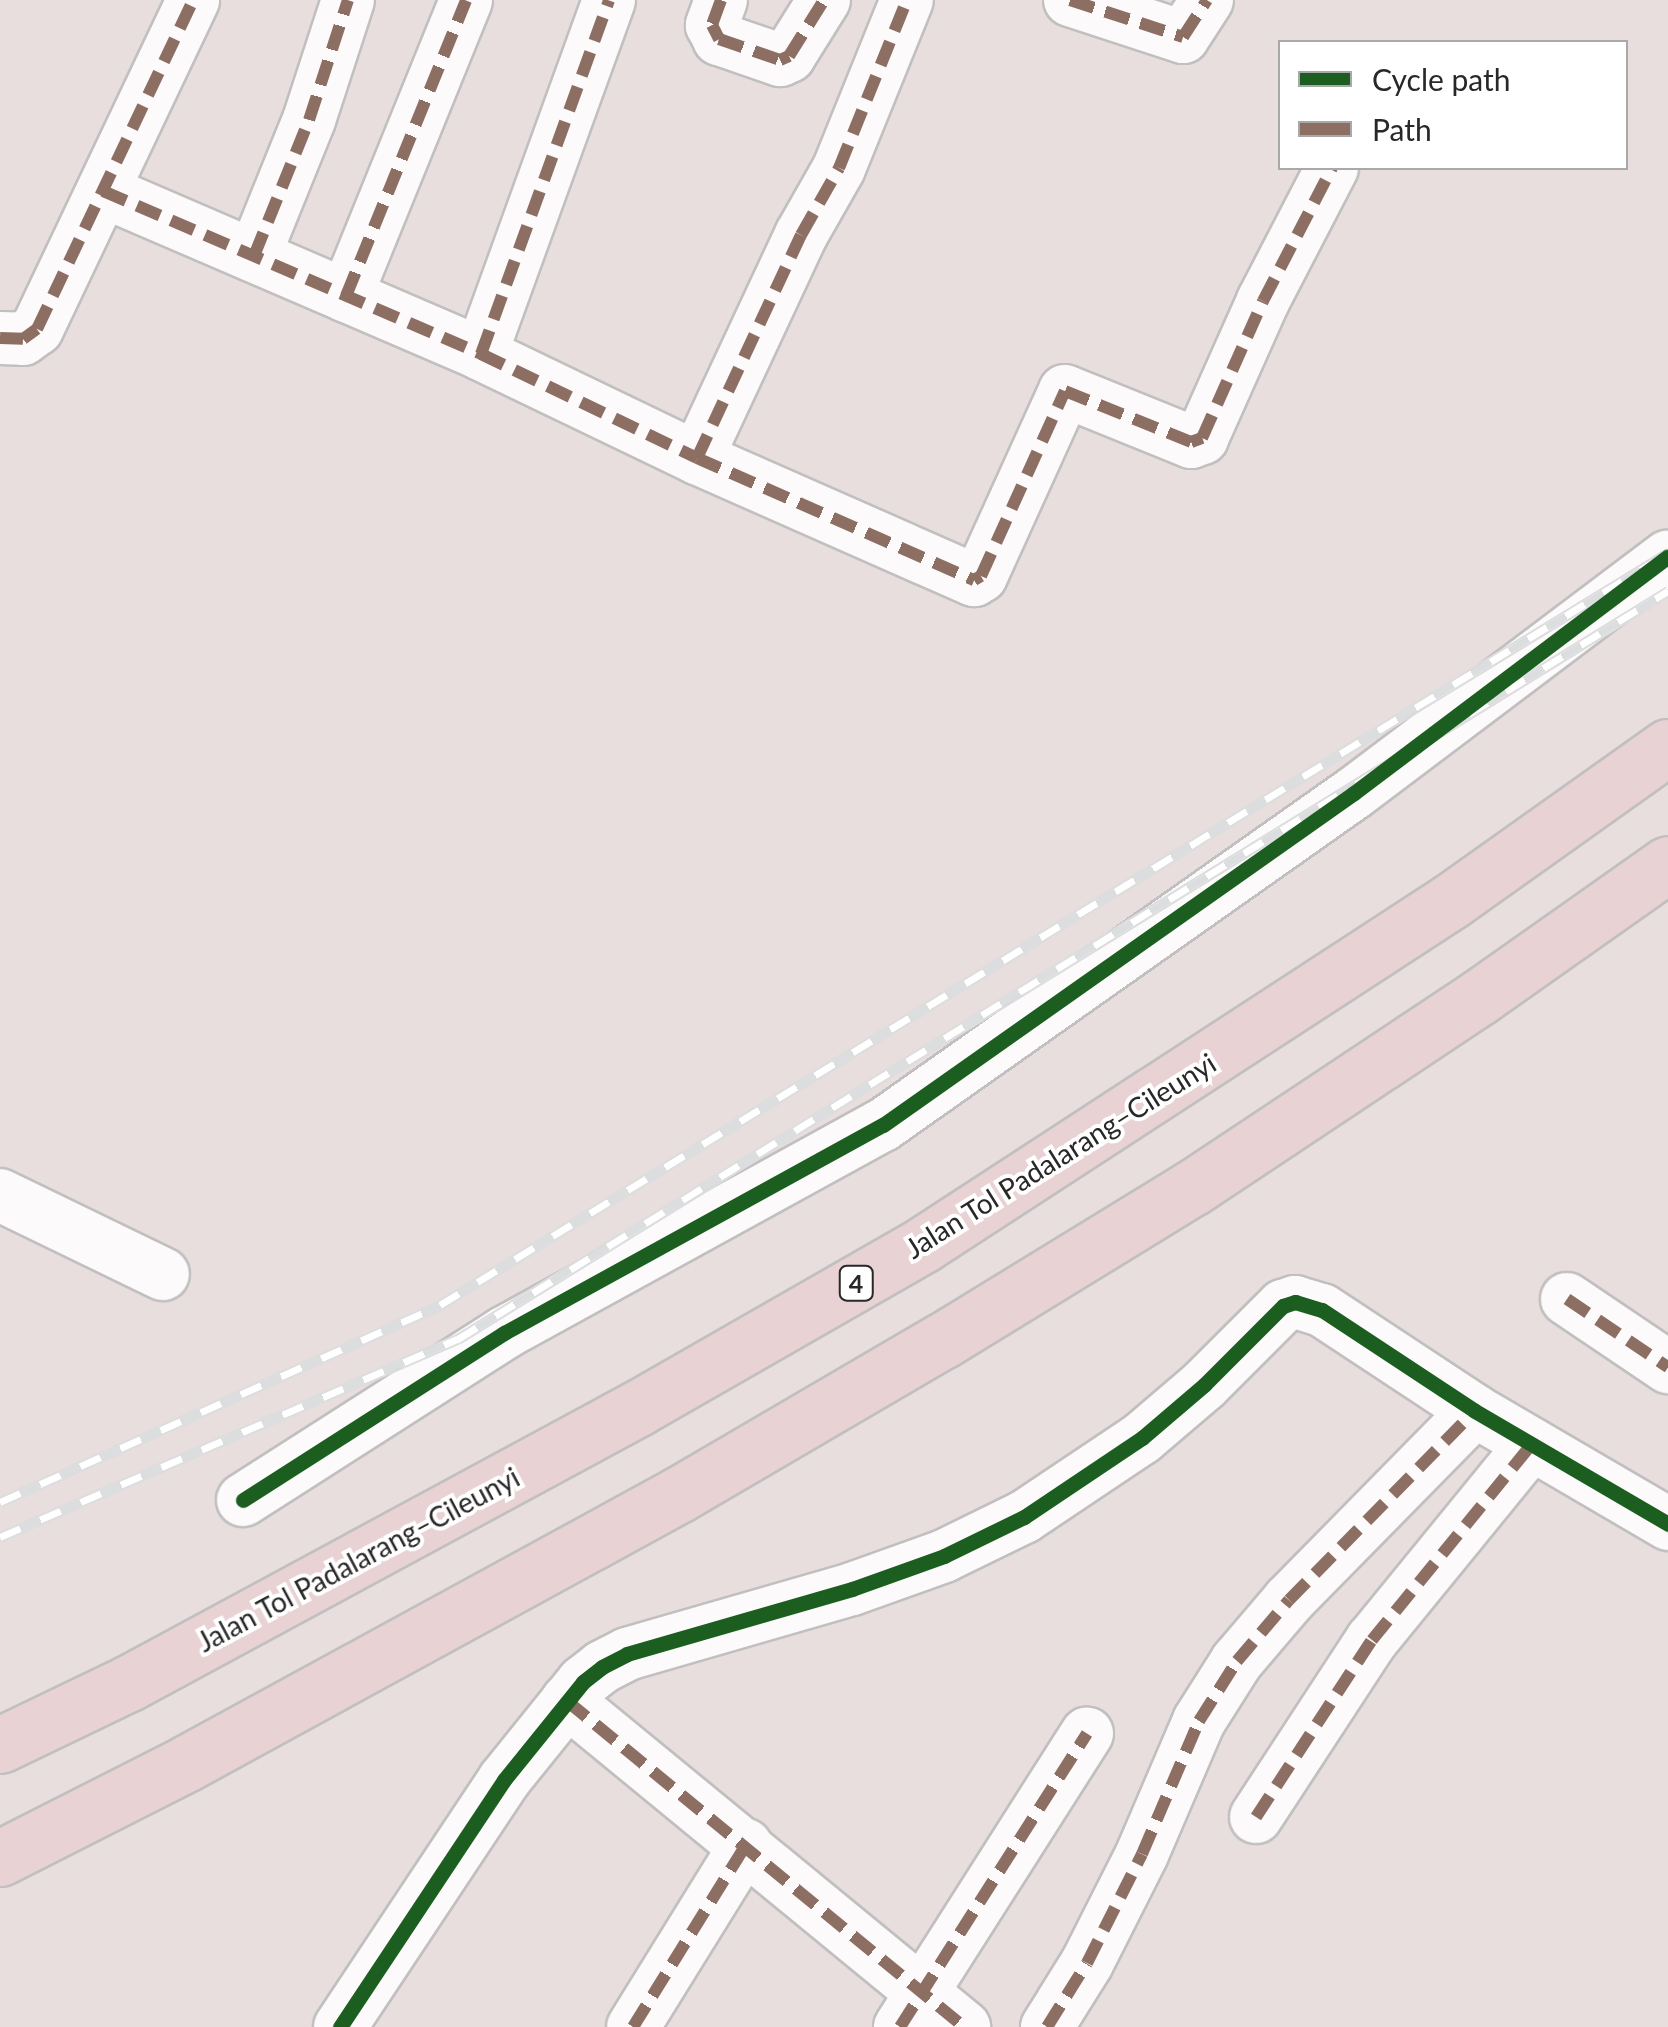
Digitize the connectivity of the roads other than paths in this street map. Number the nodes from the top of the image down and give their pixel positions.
1 (193, 0) edge
2 (348, 0) edge
3 (466, 0) edge
4 (609, 0) edge
5 (721, 0) edge
6 (824, 0) edge
7 (908, 0) edge
8 (1070, 0) edge
9 (1207, 0) edge
10 (1331, 170) edge
11 (103, 191) junction
12 (254, 256) junction
13 (346, 296) junction
14 (0, 338) edge
15 (480, 354) junction
16 (697, 458) junction
17 (1668, 556) edge
18 (1668, 747) edge
19 (1668, 864) edge
20 (0, 1195) edge
21 (163, 1274) dead end
22 (1568, 1299) dead end
23 (1668, 1367) edge
24 (1474, 1412) junction
25 (1531, 1444) junction
26 (243, 1500) dead end
27 (1668, 1524) edge
28 (567, 1701) junction
29 (1087, 1734) dead end
30 (0, 1745) edge
31 (1256, 1817) dead end
32 (746, 1845) junction
33 (0, 1858) edge
34 (911, 2010) edge
35 (340, 2027) edge
36 (633, 2027) edge
37 (964, 2027) edge
38 (1047, 2027) edge

1 - 11 street
2 - 12 street
3 - 13 street
4 - 15 street
5 - 6 street
7 - 16 street
8 - 9 street
10 - 16 street
11 - 12 street
11 - 14 street
12 - 13 street
13 - 15 street
15 - 16 street
17 - 26 street
18 - 30 highway, Jalan Tol Padalarang–Cileunyi / 4
19 - 33 highway
20 - 21 street
22 - 23 street
24 - 25 street
24 - 28 street
24 - 38 street
25 - 27 street
25 - 31 street
28 - 32 street
28 - 35 street
29 - 34 street
32 - 34 street
32 - 36 street
34 - 37 street

